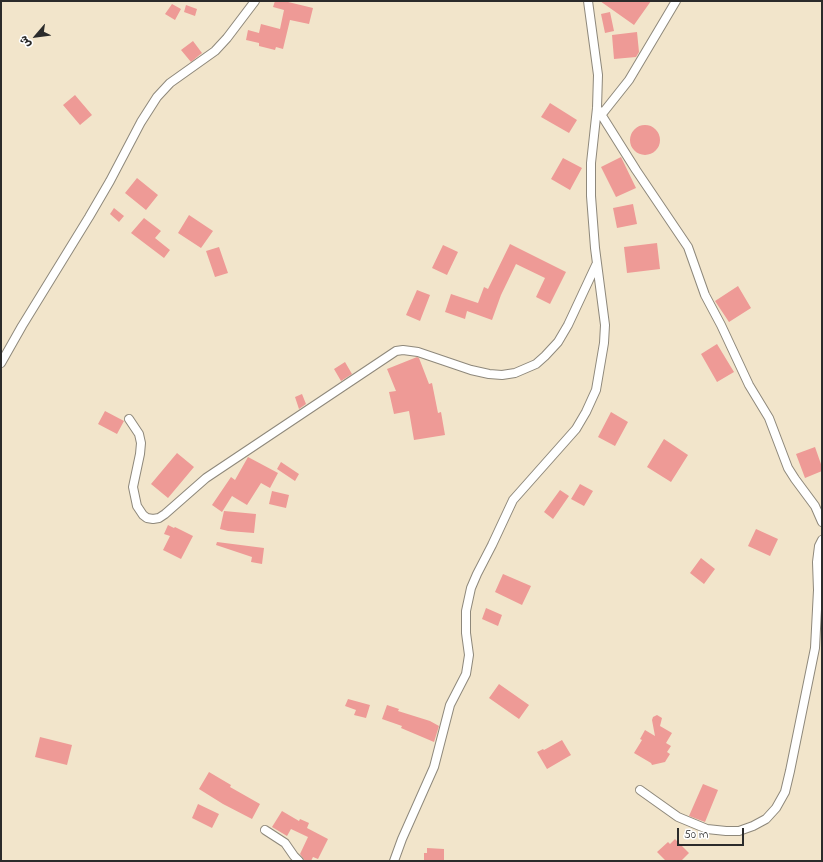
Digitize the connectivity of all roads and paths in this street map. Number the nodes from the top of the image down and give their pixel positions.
1 (255, 1) edge
2 (588, 1) edge
3 (676, 1) edge
4 (600, 111) junction
5 (597, 264) junction
6 (1, 364) edge
7 (129, 419) dead end
8 (822, 522) edge
9 (822, 540) edge
10 (640, 790) dead end
11 (265, 830) dead end
12 (299, 861) edge
13 (394, 861) edge

1 - 6 street
2 - 4 street
3 - 4 street
4 - 5 street
4 - 8 street
5 - 7 street
5 - 13 street
9 - 10 street
11 - 12 street

